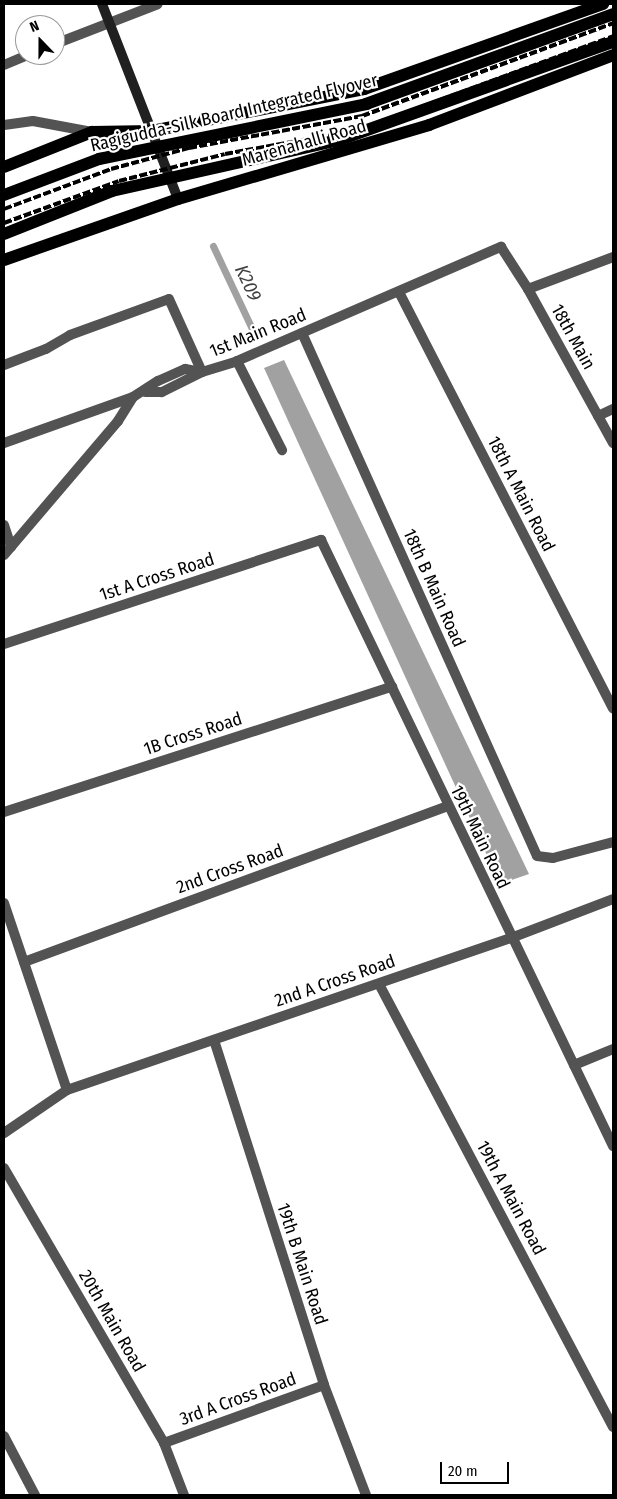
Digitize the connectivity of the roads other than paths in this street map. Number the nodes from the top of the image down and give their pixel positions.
1 (102, 4) edge
2 (158, 4) edge
3 (603, 4) edge
4 (613, 14) edge
5 (109, 22) junction
6 (65, 40) edge
7 (613, 42) edge
8 (613, 55) edge
9 (4, 125) edge
10 (152, 131) junction
11 (92, 132) junction
12 (4, 167) edge
13 (4, 195) edge
14 (178, 199) junction
15 (4, 234) edge
16 (501, 248) joint
17 (613, 257) edge
18 (4, 260) edge
19 (528, 289) junction
20 (400, 294) junction
21 (302, 333) junction
22 (237, 362) junction
23 (4, 365) edge
24 (202, 372) junction
25 (134, 397) junction
26 (613, 409) edge
27 (598, 416) junction
28 (4, 443) edge
29 (613, 443) edge
30 (282, 450) dead end
31 (4, 525) edge
32 (321, 540) joint
33 (7, 551) edge
34 (4, 644) edge
35 (392, 687) junction
36 (613, 709) edge
37 (447, 806) junction
38 (4, 812) edge
39 (613, 842) edge
40 (613, 899) edge
41 (4, 903) edge
42 (511, 938) junction
43 (24, 962) junction
44 (379, 984) junction
45 (214, 1040) junction
46 (613, 1049) edge
47 (574, 1065) junction
48 (67, 1090) junction
49 (4, 1133) edge
50 (613, 1146) edge
51 (4, 1168) edge
52 (324, 1385) junction
53 (613, 1427) edge
54 (4, 1436) edge
55 (164, 1443) junction
56 (35, 1495) edge
57 (184, 1495) edge
58 (366, 1495) edge

1 - 5 main road
2 - 5 street
3 - 10 main road, Marenahalli Road
4 - 13 main road, Ragigudda-Silk Board Integrated Flyover
5 - 6 street
5 - 10 main road
7 - 15 main road
8 - 14 main road, Marenahalli Road
9 - 11 street
10 - 11 main road, Marenahalli Road
10 - 14 main road
11 - 12 main road, Marenahalli Road
14 - 18 main road, Marenahalli Road
16 - 19 street, 18th Main
16 - 20 street, 1st Main Road
17 - 19 street
19 - 27 street, 18th Main
20 - 21 street, 1st Main Road
20 - 36 street, 18th A Main Road
21 - 22 street, 1st Main Road
21 - 39 street, 18th B Main Road
22 - 24 street, 1st Main Road
22 - 30 street
23 - 24 street
24 - 25 street, 1st Main Road
25 - 28 street, 1st Main Road
25 - 33 street
26 - 27 street
27 - 29 street, 18th Main
31 - 33 street
32 - 34 street, 1st A Cross Road
32 - 35 street, 19th Main Road
35 - 37 street, 19th Main Road
35 - 38 street, 1B Cross Road
37 - 42 street, 19th Main Road
37 - 43 street, 2nd Cross Road
40 - 42 street, 2nd A Cross Road
41 - 43 street
42 - 44 street, 2nd A Cross Road
42 - 47 street, 19th Main Road
43 - 48 street
44 - 45 street, 2nd A Cross Road
44 - 53 street, 19th A Main Road
45 - 48 street, 2nd A Cross Road
45 - 52 street, 19th B Main Road
46 - 47 street
47 - 50 street, 19th Main Road
48 - 49 street
51 - 55 street, 20th Main Road
52 - 55 street, 3rd A Cross Road
52 - 58 street, 19th B Main Road
54 - 56 street
55 - 57 street, 20th Main Road

